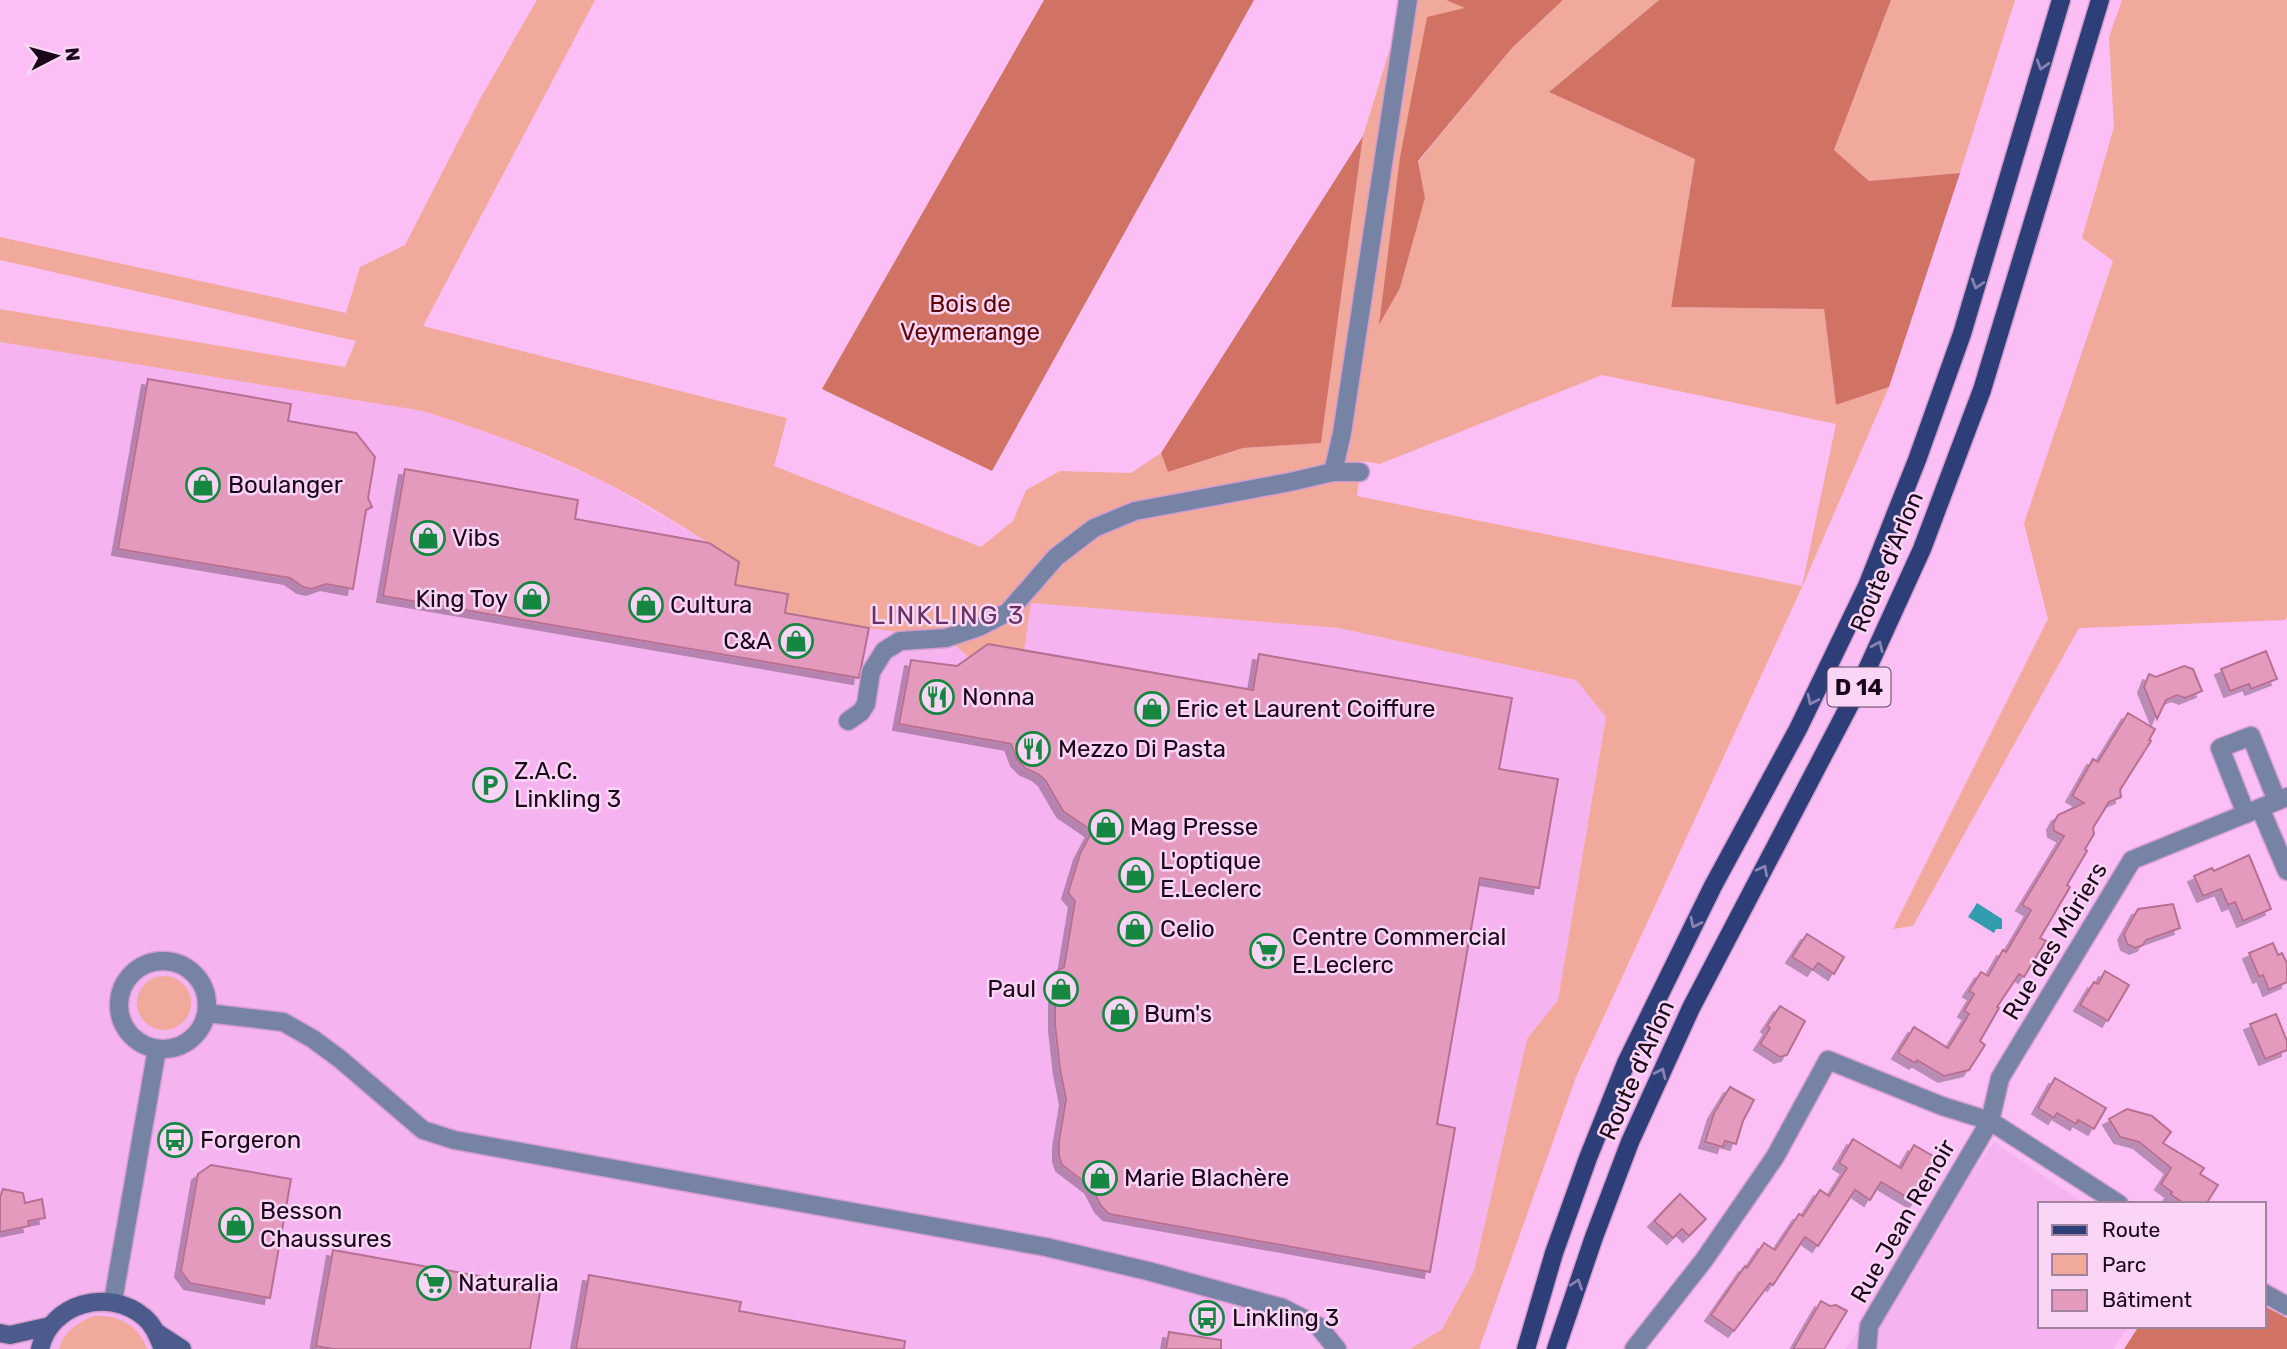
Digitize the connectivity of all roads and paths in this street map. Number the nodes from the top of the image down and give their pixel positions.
1 (1408, 0) edge
2 (2061, 0) edge
3 (2100, 0) edge
4 (1333, 472) junction
5 (1360, 472) dead end
6 (848, 721) dead end
7 (2268, 805) edge
8 (2287, 871) edge
9 (207, 1013) junction
10 (156, 1049) junction
11 (1990, 1121) junction
12 (2116, 1202) edge
13 (2266, 1294) edge
14 (113, 1301) junction
15 (2287, 1306) edge
16 (50, 1326) junction
17 (156, 1332) junction
18 (0, 1334) edge
19 (40, 1349) edge
20 (163, 1349) edge
21 (182, 1349) edge
22 (1336, 1349) edge
23 (1526, 1349) edge
24 (1556, 1349) edge
25 (1634, 1349) edge
26 (1867, 1349) edge

1 - 4 street
2 -> 23 main road, Route d'Arlon / D 14
24 -> 3 main road, Route d'Arlon / D 14
4 - 5 street
4 - 6 street
7 - 8 street
7 - 11 street, Rue des Mûriers
9 - 10 street
9 - 10 street
9 - 22 street
10 - 14 street
11 - 12 street
11 - 25 street
11 - 26 street, Rue Jean Renoir
13 - 15 street
14 - 16 main road
14 - 17 main road
16 - 18 main road
16 - 19 main road
17 - 20 main road
17 - 21 main road

